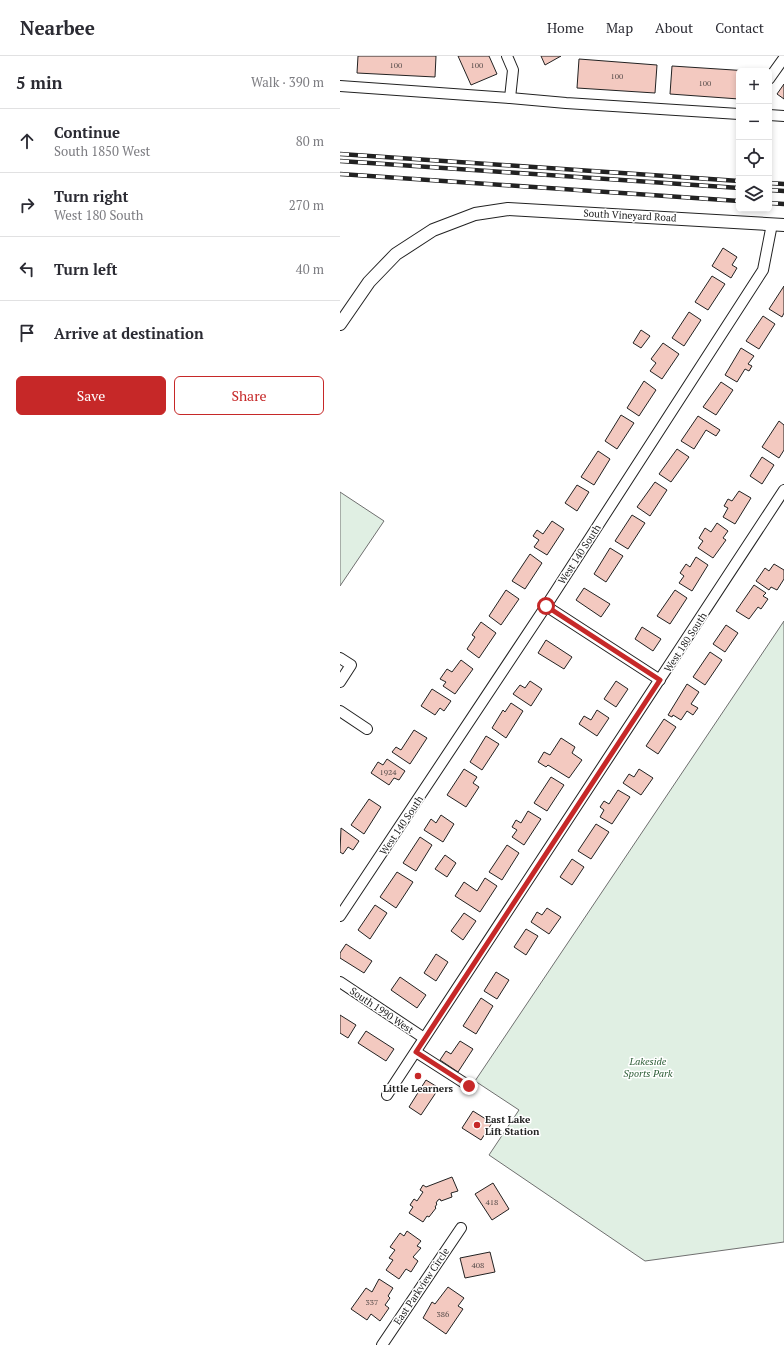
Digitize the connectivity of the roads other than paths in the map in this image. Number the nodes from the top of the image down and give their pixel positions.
1 (507, 56) edge
2 (784, 57) edge
3 (772, 75) edge
4 (340, 86) edge
5 (510, 98) junction
6 (736, 114) edge
7 (772, 115) edge
8 (784, 116) edge
9 (778, 224) edge
10 (340, 324) edge
11 (784, 490) edge
12 (546, 606) junction
13 (340, 658) edge
14 (660, 680) junction
15 (340, 682) edge
16 (340, 711) edge
17 (367, 729) dead end
18 (340, 916) edge
19 (340, 982) edge
20 (424, 1038) junction
21 (416, 1052) junction
22 (469, 1086) dead end
23 (387, 1095) dead end
24 (461, 1228) dead end
25 (382, 1345) edge

1 - 5 street
2 - 3 street
4 - 5 street
5 - 6 street
7 - 8 street
9 - 10 street, South Vineyard Road
9 - 12 street, West 140 South
11 - 14 street, West 180 South
12 - 14 street
12 - 18 street, West 140 South
13 - 15 street
14 - 20 street, West 180 South
16 - 17 street
19 - 20 street, South 1990 West
20 - 21 street, West 180 South
21 - 22 street
21 - 23 street, West 180 South
24 - 25 street, East Parkview Circle

